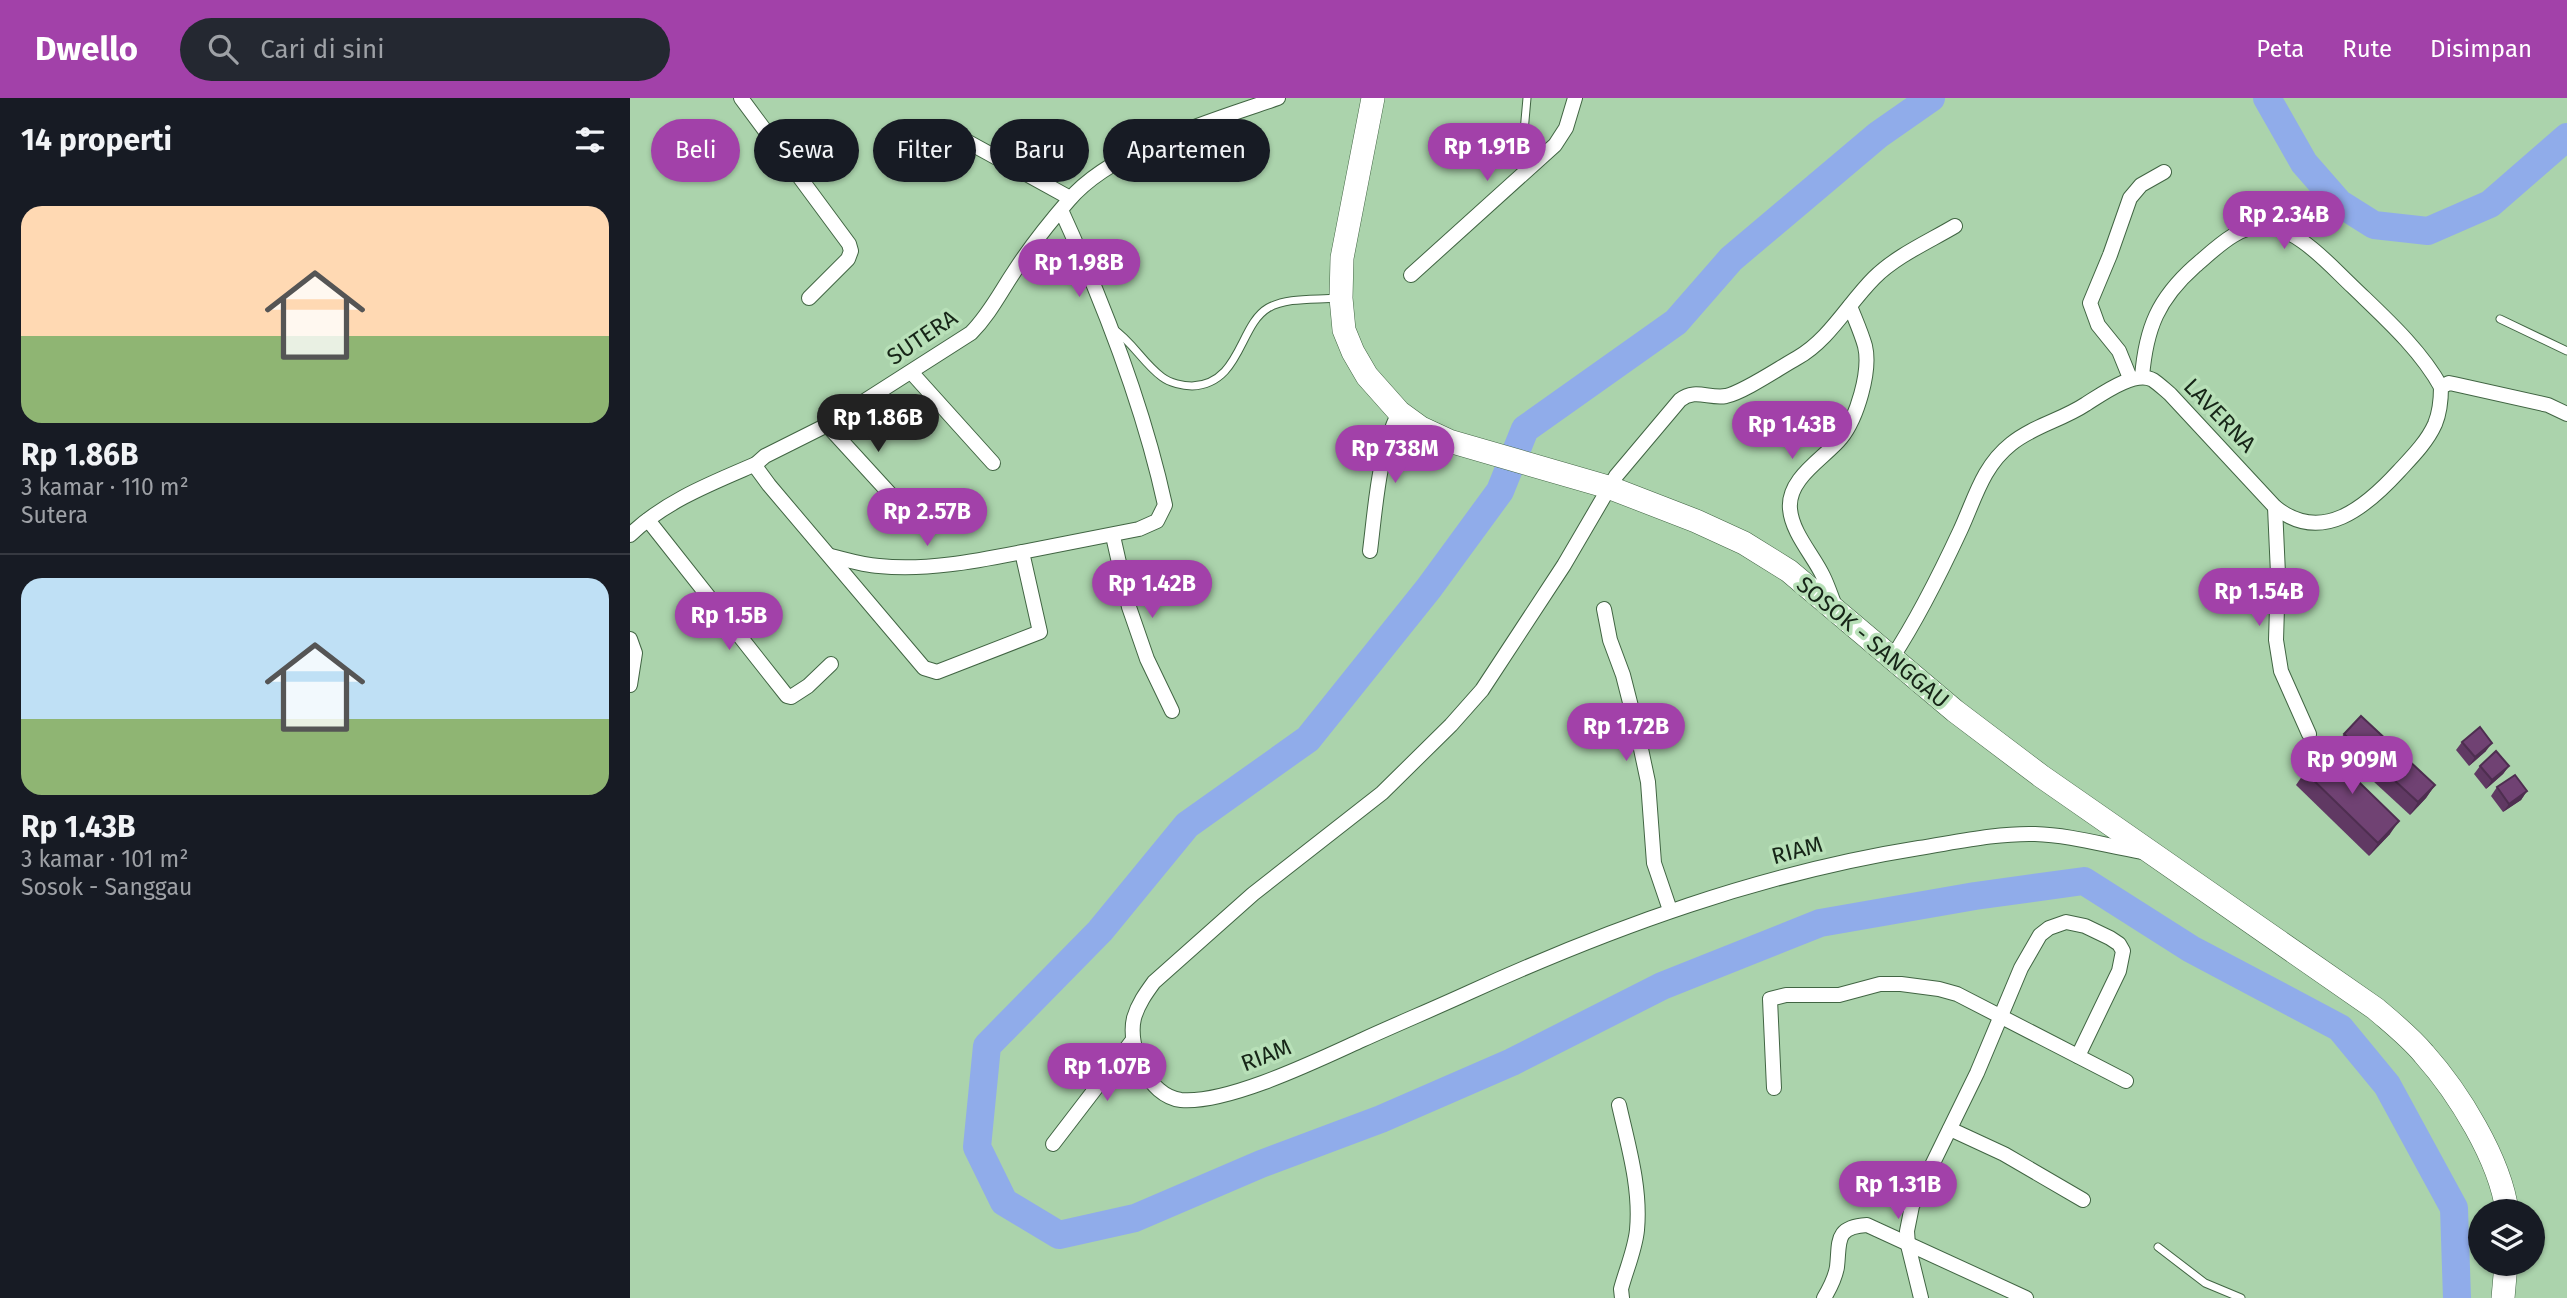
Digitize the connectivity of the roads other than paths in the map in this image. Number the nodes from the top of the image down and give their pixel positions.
1 (741, 98) edge
2 (1278, 98) edge
3 (1373, 98) edge
4 (1527, 98) edge
5 (1575, 98) edge
6 (976, 146) edge
7 (1530, 168) junction
8 (2164, 172) dead end
9 (1070, 198) junction
10 (1061, 210) junction
11 (1955, 226) dead end
12 (1411, 275) dead end
13 (809, 298) dead end
14 (1341, 298) junction
15 (1850, 306) junction
16 (2500, 319) dead end
17 (1108, 326) junction
18 (2567, 351) edge
19 (911, 372) junction
20 (2136, 378) junction
21 (2441, 387) junction
22 (1399, 412) junction
23 (2567, 414) edge
24 (827, 425) junction
25 (993, 463) dead end
26 (756, 464) junction
27 (1608, 487) junction
28 (902, 507) dead end
29 (2275, 507) junction
30 (648, 520) junction
31 (631, 532) edge
32 (1114, 536) junction
33 (1370, 551) dead end
34 (1022, 552) junction
35 (831, 556) junction
36 (1604, 609) dead end
37 (1837, 610) junction
38 (630, 639) edge
39 (1892, 658) junction
40 (831, 664) dead end
41 (630, 685) edge
42 (1172, 711) dead end
43 (2309, 734) dead end
44 (2152, 853) junction
45 (1670, 910) junction
46 (2000, 1017) junction
47 (1132, 1041) junction
48 (2078, 1056) junction
49 (2126, 1081) dead end
50 (1773, 1088) dead end
51 (1619, 1105) dead end
52 (1950, 1129) junction
53 (1053, 1144) dead end
54 (2505, 1199) edge
55 (2083, 1200) dead end
56 (1908, 1245) junction
57 (2158, 1247) dead end
58 (2505, 1276) edge
59 (1622, 1298) edge
60 (1824, 1298) edge
61 (1921, 1298) edge
62 (2026, 1298) edge
63 (2241, 1298) edge
64 (2503, 1298) edge

1 - 13 street
2 - 9 street, SUTERA
3 - 14 highway, SOSOK - SANGGAU
4 - 7 lane
5 - 7 street
6 - 9 street
7 - 12 street
8 - 20 street
9 - 10 street, SUTERA
10 - 17 street
10 - 19 street, SUTERA
11 - 15 street
14 - 17 lane
14 - 22 highway, SOSOK - SANGGAU
15 - 27 street
15 - 37 street
16 - 18 lane
17 - 32 street
19 - 24 street, SUTERA
19 - 25 street
20 - 21 street
20 - 29 street, LAVERNA
20 - 39 street
21 - 23 street
21 - 29 street, LAVERNA
22 - 27 highway, SOSOK - SANGGAU
22 - 33 street
24 - 26 street, SUTERA
24 - 28 street
26 - 30 street, SUTERA
26 - 35 street
27 - 37 highway, SOSOK - SANGGAU
27 - 47 street
29 - 43 street
30 - 31 street, SUTERA
30 - 40 street
32 - 34 street
32 - 42 street
34 - 35 street
34 - 35 street
36 - 45 street
37 - 39 highway, SOSOK - SANGGAU
38 - 41 street
39 - 44 highway, SOSOK - SANGGAU
44 - 45 street, RIAM
44 - 54 highway, SOSOK - SANGGAU
45 - 47 street, RIAM
46 - 48 street
46 - 48 street
46 - 50 street
46 - 52 street
47 - 53 street
48 - 49 street
51 - 59 street
52 - 55 street
52 - 56 street
56 - 60 street
56 - 61 street
56 - 62 street
57 - 63 lane
58 - 64 highway

